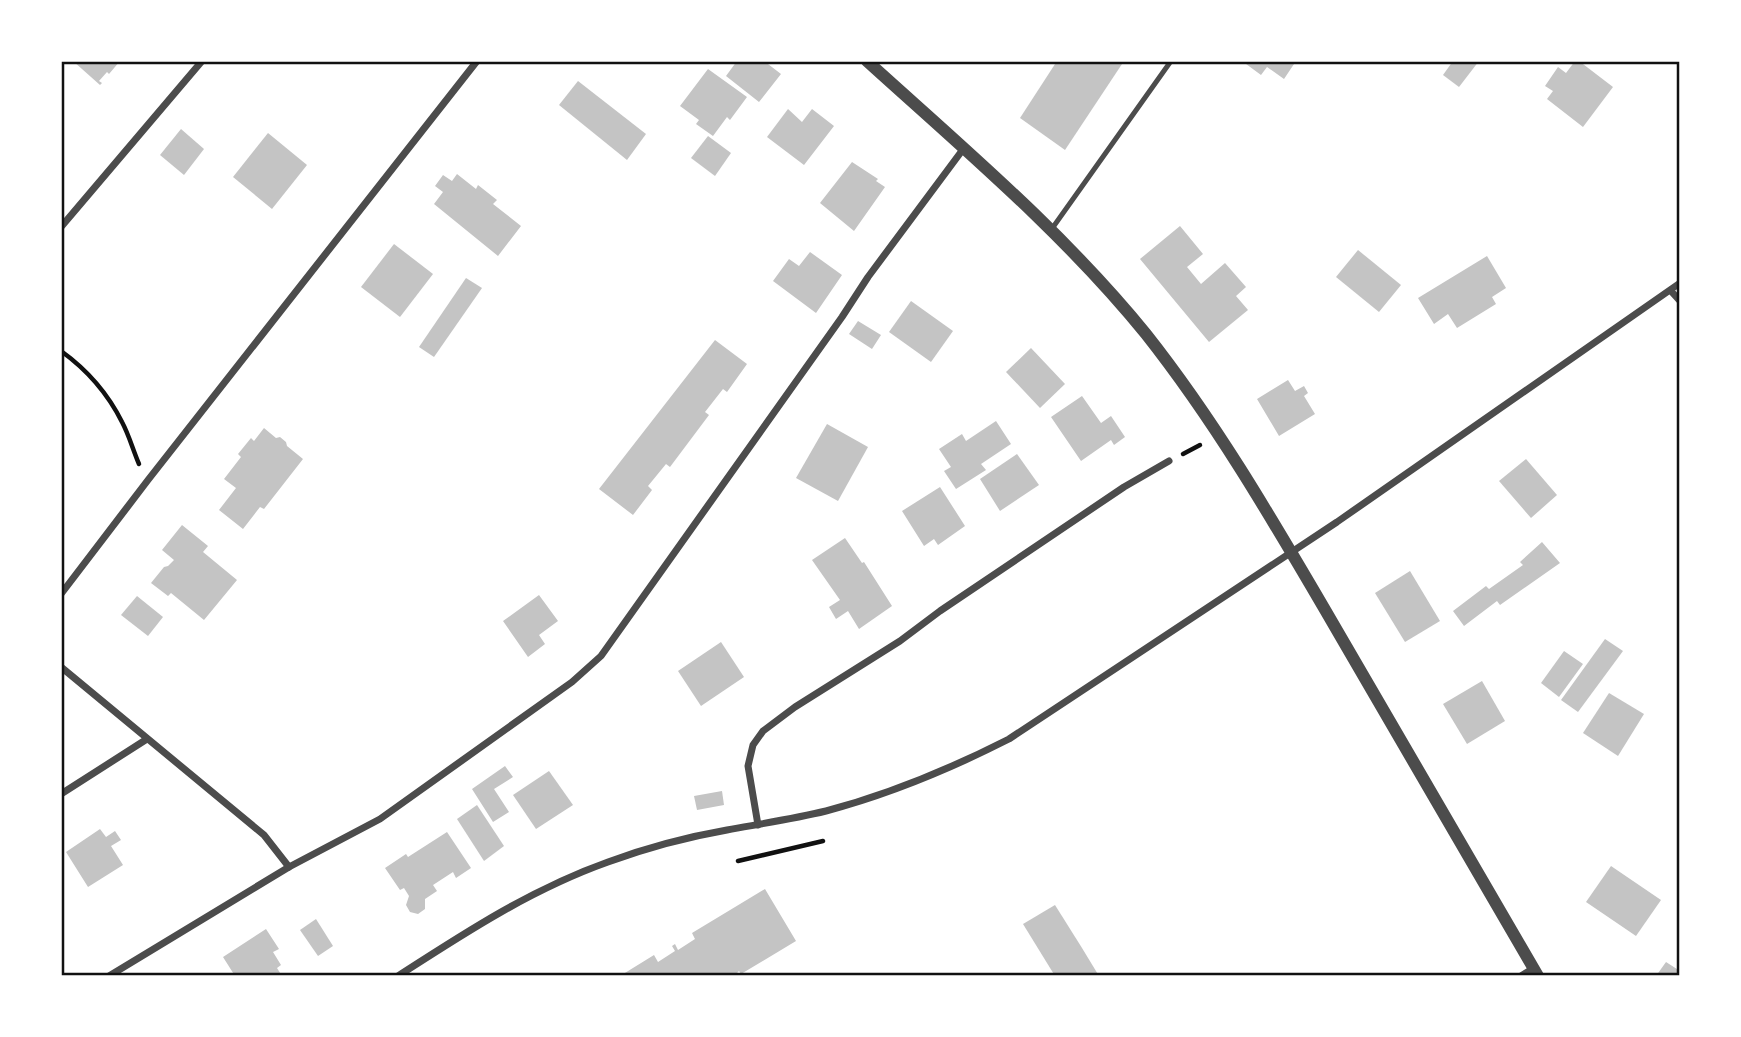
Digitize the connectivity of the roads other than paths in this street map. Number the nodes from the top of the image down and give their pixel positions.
1 (202, 61) edge
2 (477, 61) edge
3 (867, 61) edge
4 (1171, 61) edge
5 (964, 149) junction
6 (61, 227) edge
7 (1051, 230) junction
8 (1680, 283) edge
9 (1671, 291) junction
10 (1680, 301) edge
11 (1169, 461) dead end
12 (1291, 551) junction
13 (61, 594) edge
14 (61, 667) edge
15 (147, 738) junction
16 (61, 794) edge
17 (758, 825) junction
18 (289, 867) junction
19 (1536, 972) edge
20 (109, 976) edge
21 (398, 976) edge
22 (1521, 976) edge

1 - 6 street
2 - 13 street
3 - 5 street
4 - 7 lane
5 - 7 street
5 - 18 street
7 - 12 street
8 - 9 street
9 - 10 street
9 - 12 street
11 - 17 street
12 - 17 street
12 - 19 street
14 - 15 street
15 - 16 street
15 - 18 street
17 - 21 street
18 - 20 street
19 - 22 street

